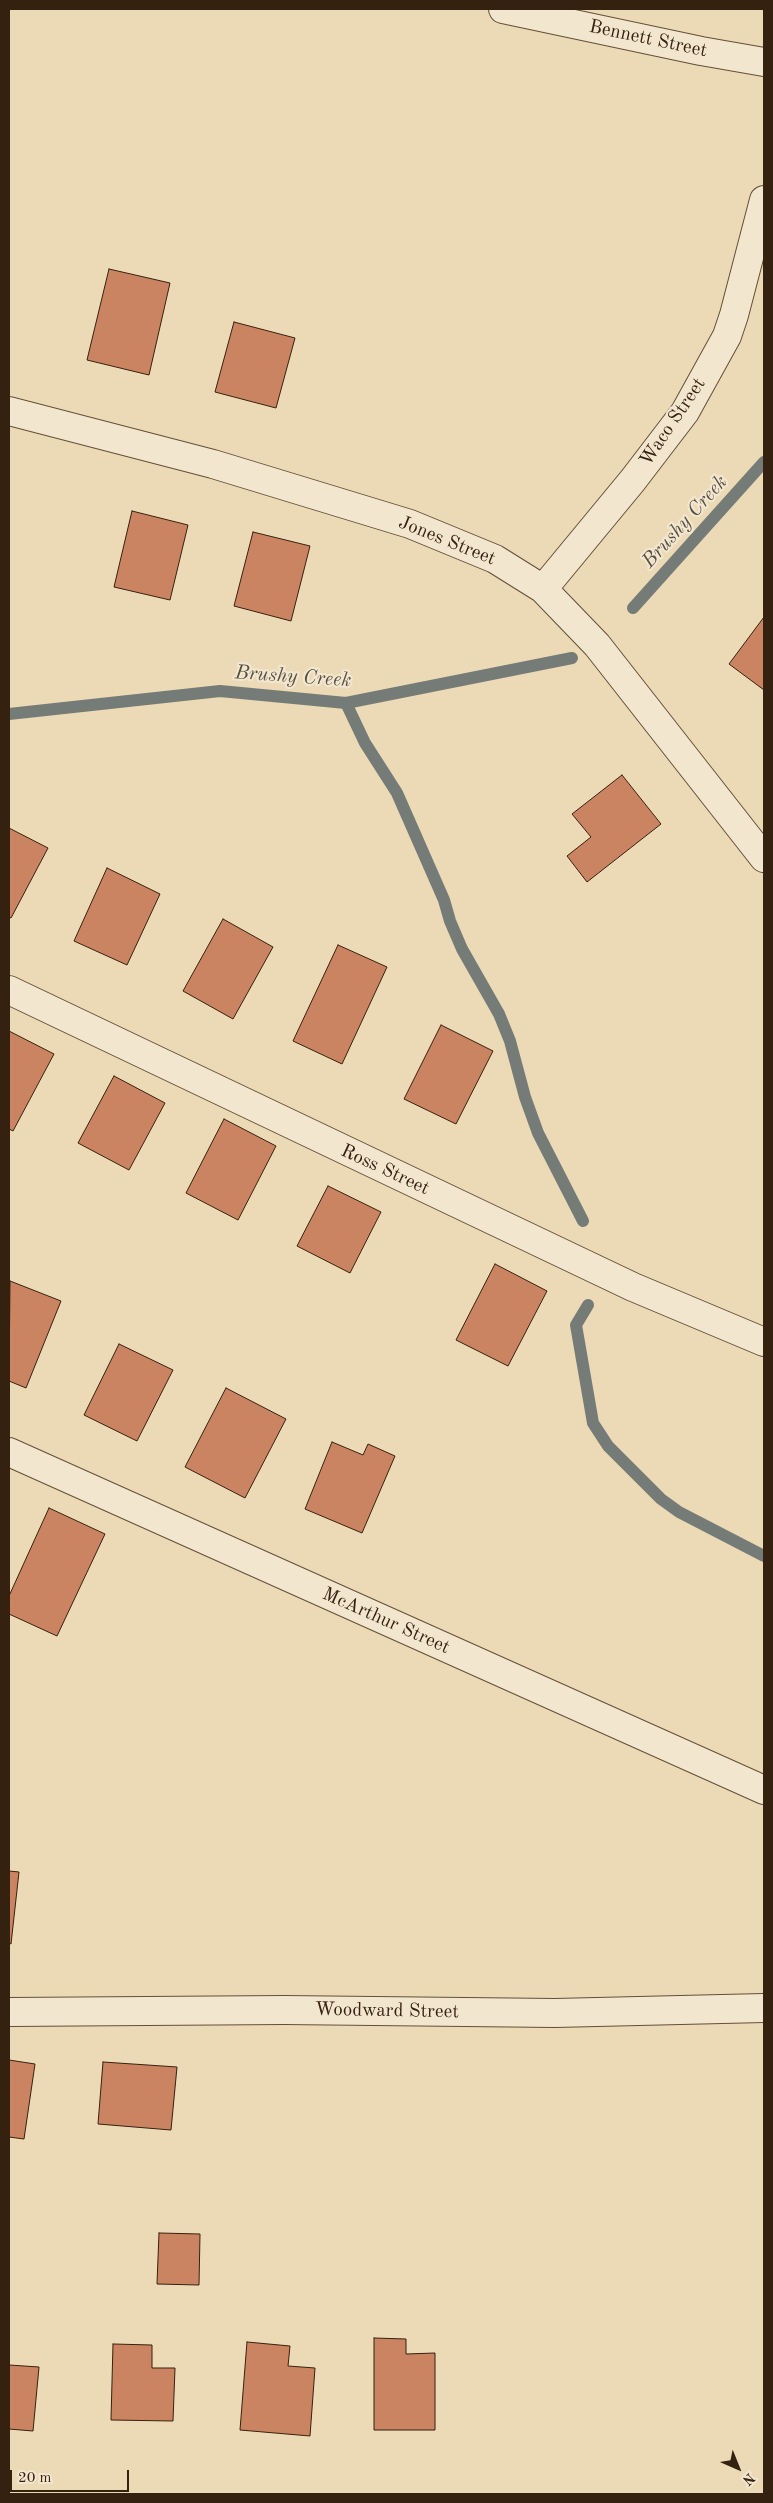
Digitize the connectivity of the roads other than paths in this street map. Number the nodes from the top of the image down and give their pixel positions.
1 (503, 9) edge
2 (764, 62) edge
3 (764, 200) edge
4 (9, 411) edge
5 (543, 589) junction
6 (764, 858) edge
7 (9, 990) edge
8 (764, 1342) edge
9 (9, 1452) edge
10 (764, 1790) edge
11 (764, 2008) edge
12 (9, 2012) edge

1 - 2 street, Bennett Street
3 - 5 street, Waco Street
4 - 5 street, Jones Street
5 - 6 street, Jones Street
7 - 8 street, Ross Street
9 - 10 street, McArthur Street
11 - 12 street, Woodward Street

